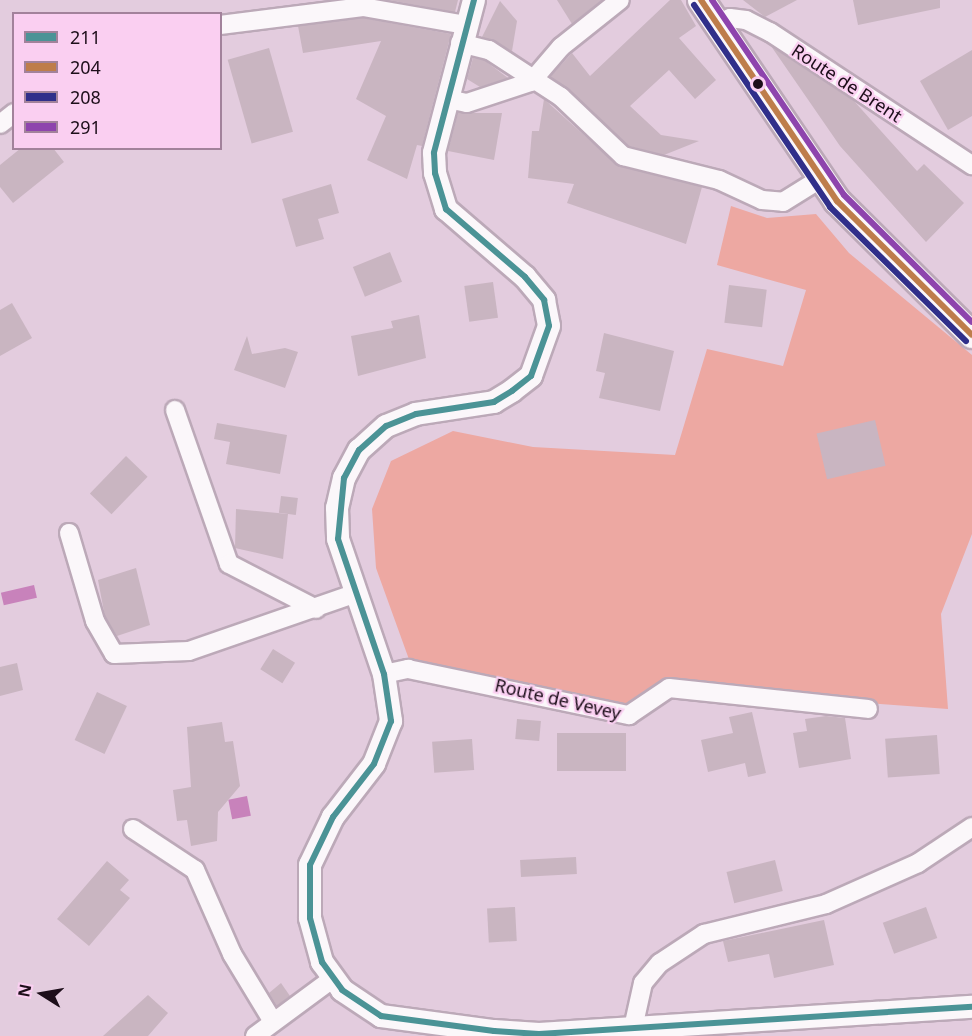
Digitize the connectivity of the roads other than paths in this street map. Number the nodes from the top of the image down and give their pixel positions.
1 (474, 0) edge
2 (621, 0) edge
3 (701, 0) edge
4 (717, 24) junction
5 (222, 25) edge
6 (463, 34) junction
7 (531, 82) junction
8 (448, 99) junction
9 (12, 115) edge
10 (0, 124) edge
11 (972, 165) edge
12 (820, 179) junction
13 (972, 334) edge
14 (175, 410) dead end
15 (69, 533) dead end
16 (354, 594) junction
17 (316, 609) junction
18 (384, 674) junction
19 (868, 709) dead end
20 (972, 827) edge
21 (134, 829) dead end
22 (332, 979) junction
23 (972, 1007) edge
24 (272, 1020) junction
25 (633, 1028) junction
26 (255, 1036) edge

1 - 6 street
2 - 7 street
3 - 4 main road
4 - 11 street, Route de Brent
4 - 12 main road
5 - 6 street
6 - 7 street
6 - 8 street
7 - 8 street
7 - 12 street
8 - 16 street
9 - 10 street
12 - 13 main road
14 - 17 street
15 - 17 street
16 - 17 street
16 - 18 street
18 - 19 street, Route de Vevey
18 - 22 street
20 - 25 street
21 - 24 street
22 - 24 street
22 - 25 street
23 - 25 street
24 - 26 street

